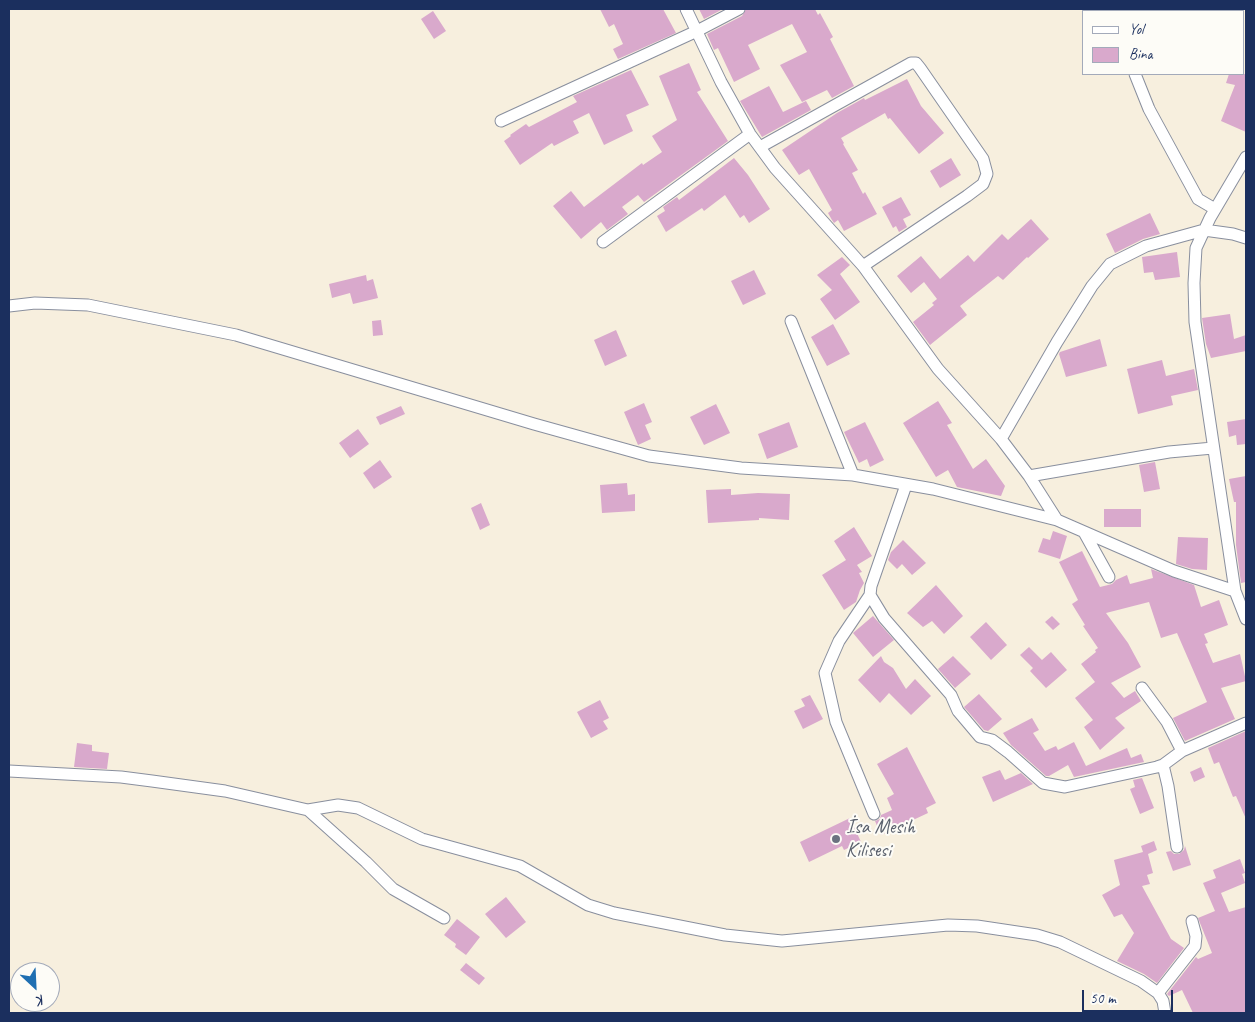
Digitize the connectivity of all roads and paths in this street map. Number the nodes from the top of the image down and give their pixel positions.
1 (686, 9) edge
2 (739, 9) edge
3 (696, 31) junction
4 (1135, 75) edge
5 (501, 121) dead end
6 (750, 134) junction
7 (760, 147) junction
8 (1246, 158) edge
9 (1212, 213) junction
10 (1204, 230) junction
11 (1246, 238) edge
12 (603, 242) dead end
13 (863, 266) junction
14 (9, 306) edge
15 (791, 321) dead end
16 (1001, 439) junction
17 (1213, 448) junction
18 (853, 475) junction
19 (1029, 476) junction
20 (906, 485) junction
21 (1057, 520) junction
22 (1084, 532) junction
23 (1109, 577) dead end
24 (1235, 591) junction
25 (870, 595) junction
26 (1246, 619) edge
27 (1142, 688) dead end
28 (1246, 723) edge
29 (1182, 751) junction
30 (1163, 765) junction
31 (9, 771) edge
32 (308, 810) junction
33 (874, 814) dead end
34 (1177, 847) dead end
35 (444, 918) dead end
36 (1192, 922) dead end
37 (1158, 993) junction
38 (1165, 1013) edge

1 - 3 street
2 - 3 street
3 - 5 street
3 - 6 street
4 - 9 street
6 - 7 street
6 - 12 street
7 - 13 street
7 - 13 street
8 - 9 street
9 - 10 street
10 - 11 street
10 - 16 street
10 - 17 street
13 - 16 street
14 - 18 street
15 - 18 street
16 - 19 street
17 - 19 street
17 - 24 street
18 - 20 street
19 - 21 street
20 - 21 street
20 - 25 street
21 - 22 street
22 - 23 street
22 - 24 street
24 - 26 street
25 - 30 street
25 - 33 street
27 - 29 street
28 - 29 street
29 - 30 street
30 - 34 street
31 - 32 street
32 - 35 street
32 - 37 street
36 - 37 street
37 - 38 street

